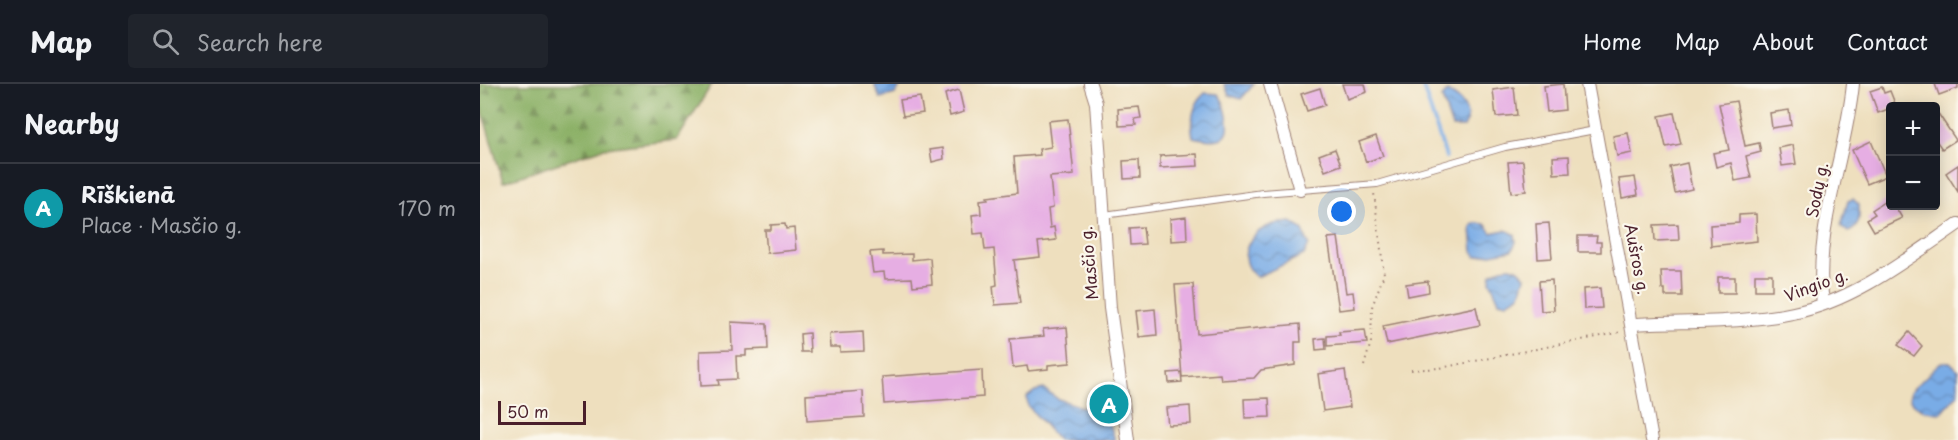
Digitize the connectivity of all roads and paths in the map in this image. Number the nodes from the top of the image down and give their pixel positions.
1 (1090, 84) edge
2 (1270, 84) edge
3 (1587, 84) edge
4 (1852, 84) edge
5 (1595, 130) junction
6 (1373, 184) junction
7 (1300, 190) junction
8 (1102, 215) junction
9 (1958, 224) edge
10 (1823, 304) junction
11 (1633, 327) junction
12 (1364, 366) dead end
13 (1412, 370) dead end
14 (1128, 440) edge
15 (1652, 440) edge

1 - 8 street, Masčio g.
2 - 7 street
3 - 5 street, Aušros g.
4 - 10 street, Sodų g.
5 - 6 lane
5 - 11 street, Aušros g.
6 - 7 lane
6 - 12 path
7 - 8 lane
8 - 14 street, Masčio g.
9 - 10 street, Vingio g.
10 - 11 street, Vingio g.
11 - 13 path
11 - 15 street, Aušros g.

